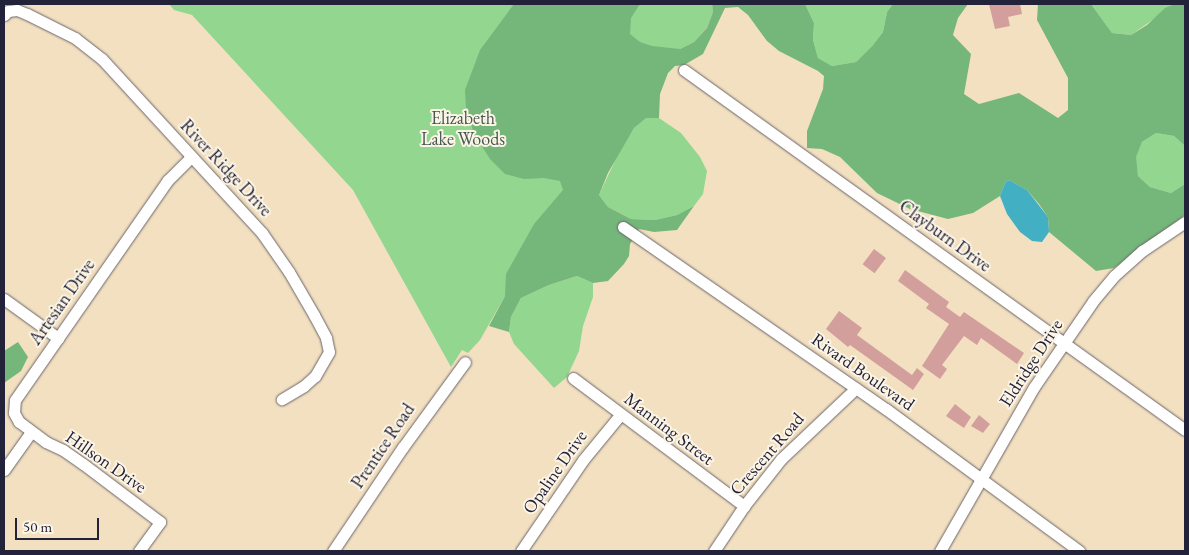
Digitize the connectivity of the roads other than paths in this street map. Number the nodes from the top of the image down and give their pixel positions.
1 (4, 15) edge
2 (684, 70) dead end
3 (191, 157) junction
4 (1185, 222) edge
5 (623, 227) dead end
6 (4, 299) edge
7 (58, 338) junction
8 (1063, 343) junction
9 (465, 362) dead end
10 (574, 378) dead end
11 (856, 388) junction
12 (282, 399) dead end
13 (620, 414) junction
14 (1185, 430) edge
15 (31, 432) junction
16 (4, 470) edge
17 (982, 480) junction
18 (744, 506) junction
19 (139, 551) edge
20 (334, 551) edge
21 (521, 551) edge
22 (714, 551) edge
23 (940, 551) edge
24 (1079, 551) edge

1 - 3 street, River Ridge Drive
2 - 8 street, Clayburn Drive
3 - 7 street, Artesian Drive
3 - 12 street, River Ridge Drive
4 - 8 street, Eldridge Drive
5 - 11 street, Rivard Boulevard
6 - 7 street
7 - 15 street, Artesian Drive
8 - 14 street, Clayburn Drive
8 - 17 street, Eldridge Drive
9 - 20 street, Prentice Road
10 - 13 street, Manning Street
11 - 17 street, Rivard Boulevard
11 - 18 street, Crescent Road
13 - 18 street, Manning Street
13 - 21 street, Opaline Drive
15 - 16 street
15 - 19 street, Hillson Drive
17 - 23 street, Eldridge Drive
17 - 24 street, Rivard Boulevard
18 - 22 street, Crescent Road

